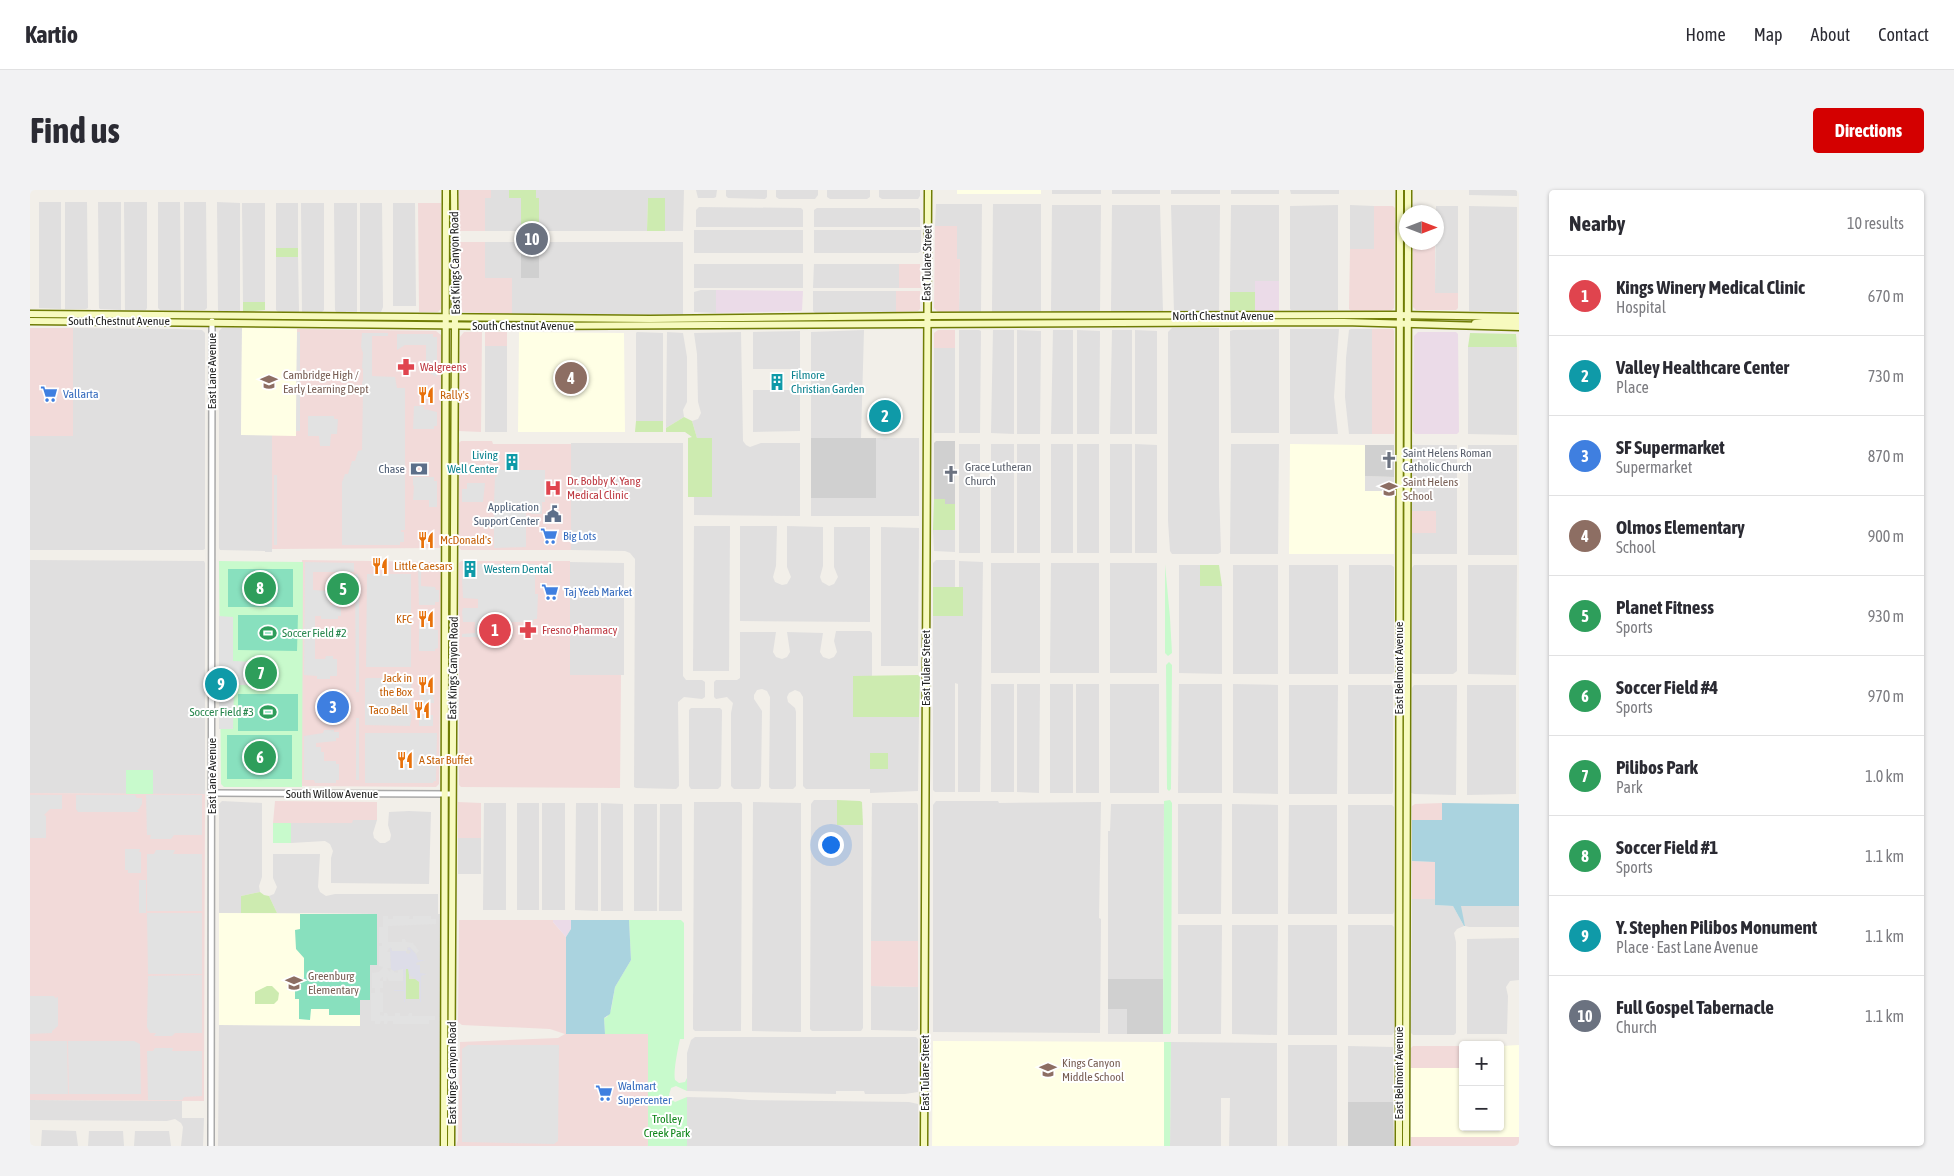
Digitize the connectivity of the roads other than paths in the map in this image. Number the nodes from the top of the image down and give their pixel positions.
1 (446, 190) edge
2 (454, 190) edge
3 (928, 190) edge
4 (1400, 190) edge
5 (1408, 190) edge
6 (1408, 205) edge
7 (1408, 250) edge
8 (30, 314) edge
9 (170, 314) junction
10 (1404, 315) junction
11 (388, 316) junction
12 (1016, 316) junction
13 (447, 317) junction
14 (456, 317) junction
15 (1519, 317) edge
16 (212, 319) junction
17 (572, 319) junction
18 (927, 319) junction
19 (30, 321) edge
20 (138, 321) junction
21 (1519, 321) edge
22 (986, 323) junction
23 (356, 324) junction
24 (1404, 324) junction
25 (447, 326) junction
26 (456, 326) junction
27 (572, 326) junction
28 (1464, 326) junction
29 (1519, 327) edge
30 (212, 793) junction
31 (448, 794) junction
32 (211, 1146) edge
33 (444, 1146) edge
34 (451, 1146) edge
35 (924, 1146) edge
36 (1399, 1146) edge
37 (1406, 1146) edge

1 - 13 main road, East Kings Canyon Road
2 - 14 main road, East Kings Canyon Road
3 - 18 main road, East Tulare Street
4 - 10 main road, East Belmont Avenue
5 - 6 main road
7 - 10 main road, East Belmont Avenue
8 - 9 main road, South Chestnut Avenue
9 - 16 main road, South Chestnut Avenue
9 - 20 main road
10 - 12 main road, North Chestnut Avenue
10 - 15 main road, North Chestnut Avenue
10 - 24 main road, East Belmont Avenue
11 - 13 main road, South Chestnut Avenue
11 - 16 main road, South Chestnut Avenue
11 - 23 main road
12 - 18 main road, North Chestnut Avenue
12 - 22 main road
13 - 14 main road, South Chestnut Avenue
13 - 25 main road, East Kings Canyon Road
14 - 17 main road, South Chestnut Avenue
14 - 26 main road, East Kings Canyon Road
16 - 20 main road, South Chestnut Avenue
16 - 23 main road, South Chestnut Avenue
16 - 30 street, East Lane Avenue
17 - 18 main road, South Chestnut Avenue
17 - 27 main road
18 - 22 main road, North Chestnut Avenue
18 - 27 main road, South Chestnut Avenue
18 - 35 main road, East Tulare Street
19 - 20 main road, South Chestnut Avenue
21 - 28 main road
22 - 24 main road, North Chestnut Avenue
23 - 25 main road, South Chestnut Avenue
24 - 28 main road, North Chestnut Avenue
24 - 36 main road, East Belmont Avenue
24 - 37 main road, East Belmont Avenue
25 - 26 main road, South Chestnut Avenue
25 - 31 main road, East Kings Canyon Road
26 - 27 main road, South Chestnut Avenue
26 - 31 main road, East Kings Canyon Road
28 - 29 main road, North Chestnut Avenue
30 - 31 street, South Willow Avenue
30 - 32 street, East Lane Avenue
31 - 33 main road, East Kings Canyon Road
31 - 34 main road, East Kings Canyon Road

